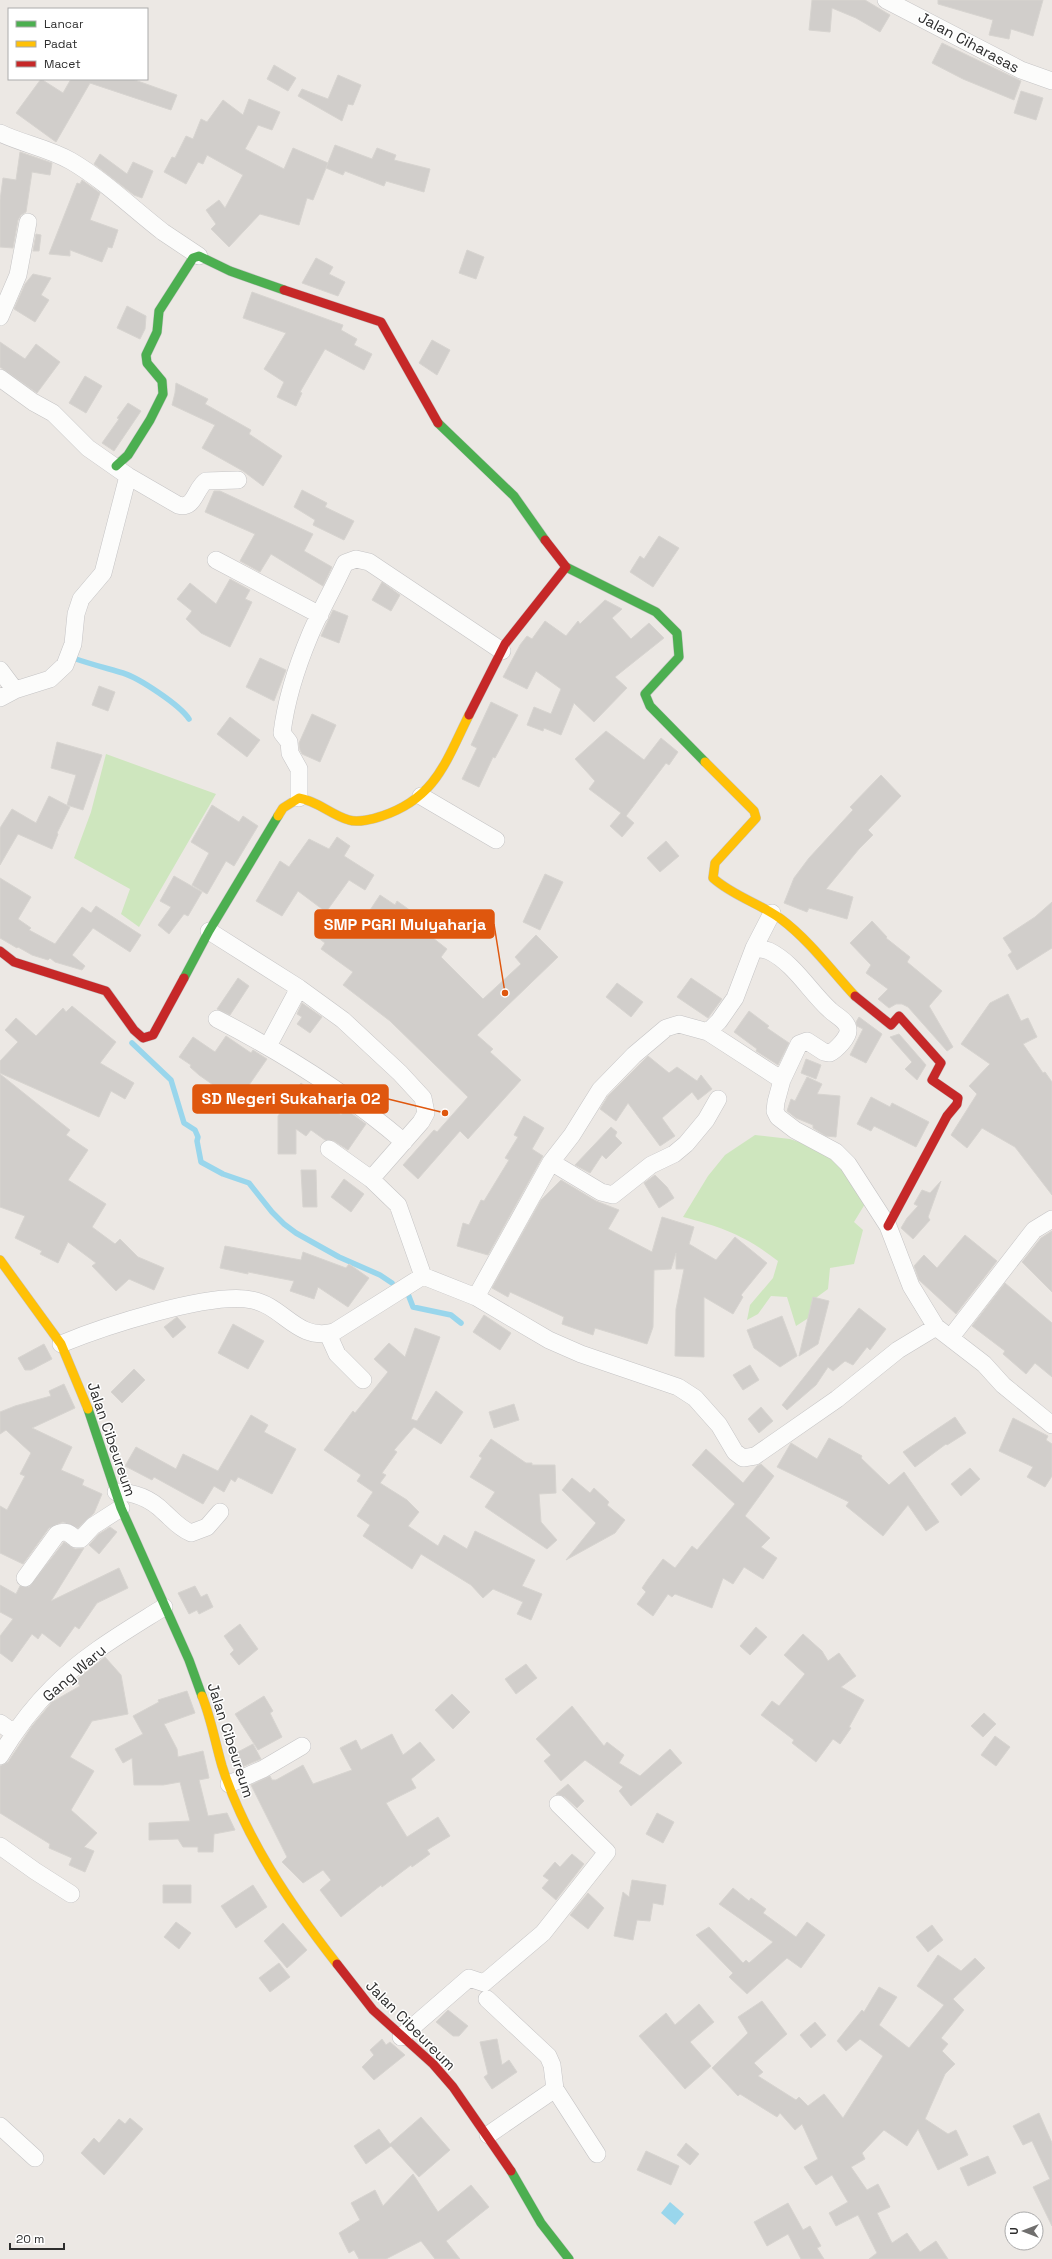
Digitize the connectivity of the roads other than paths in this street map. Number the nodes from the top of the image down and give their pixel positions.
1 (886, 0) edge
2 (1052, 82) edge
3 (0, 133) edge
4 (28, 222) dead end
5 (199, 256) junction
6 (0, 317) edge
7 (0, 378) edge
8 (122, 471) junction
9 (238, 480) dead end
10 (216, 560) dead end
11 (566, 567) junction
12 (320, 615) junction
13 (502, 651) junction
14 (0, 670) edge
15 (7, 694) edge
16 (421, 796) junction
17 (299, 798) junction
18 (496, 840) dead end
19 (772, 913) junction
20 (209, 931) junction
21 (754, 948) junction
22 (0, 951) edge
23 (300, 988) junction
24 (217, 1019) dead end
25 (708, 1032) junction
26 (268, 1046) junction
27 (782, 1080) junction
28 (718, 1099) dead end
29 (404, 1142) junction
30 (329, 1149) dead end
31 (551, 1162) junction
32 (371, 1179) junction
33 (1052, 1219) edge
34 (888, 1226) junction
35 (0, 1260) edge
36 (423, 1276) junction
37 (476, 1297) junction
38 (936, 1327) junction
39 (328, 1334) junction
40 (951, 1338) junction
41 (61, 1344) junction
42 (363, 1380) dead end
43 (1052, 1426) edge
44 (116, 1492) junction
45 (121, 1508) junction
46 (220, 1512) dead end
47 (25, 1578) dead end
48 (164, 1606) junction
49 (0, 1722) edge
50 (14, 1733) junction
51 (302, 1746) dead end
52 (0, 1756) edge
53 (229, 1784) junction
54 (558, 1804) dead end
55 (0, 1846) edge
56 (71, 1894) dead end
57 (487, 1999) dead end
58 (401, 2037) junction
59 (555, 2089) junction
60 (0, 2126) edge
61 (488, 2135) junction
62 (597, 2154) dead end
63 (35, 2158) dead end
64 (569, 2259) edge

1 - 2 street, Jalan Ciharasas
3 - 5 street
4 - 6 street
5 - 8 street
5 - 11 street
7 - 8 street
8 - 9 street
8 - 15 street
10 - 12 street
11 - 13 street
11 - 19 street
12 - 13 street
12 - 17 street
13 - 16 street
14 - 15 street
16 - 17 street
16 - 18 street
17 - 20 street
19 - 21 street
19 - 34 street
20 - 22 street
20 - 23 street
21 - 25 street
21 - 27 street
23 - 26 street
23 - 29 street
24 - 26 street
25 - 27 street
25 - 31 street
26 - 29 street
27 - 34 street
28 - 31 street
29 - 32 street
30 - 32 street
31 - 37 street
32 - 36 street
33 - 40 street
34 - 38 street
35 - 41 street, Jalan Cibeureum
36 - 37 street
36 - 39 street
37 - 38 street
38 - 40 street
39 - 41 street
39 - 42 street
40 - 43 street
41 - 44 street, Jalan Cibeureum
44 - 45 street, Jalan Cibeureum
44 - 46 street
45 - 47 street
45 - 48 street, Jalan Cibeureum
48 - 50 street, Gang Waru
48 - 53 street, Jalan Cibeureum
49 - 50 street
50 - 52 street, Gang Waru
51 - 53 street
53 - 58 street, Jalan Cibeureum
54 - 58 street
55 - 56 street
57 - 59 street
58 - 61 street, Jalan Cibeureum
59 - 61 street
59 - 62 street
60 - 63 street
61 - 64 street, Jalan Cibeureum

